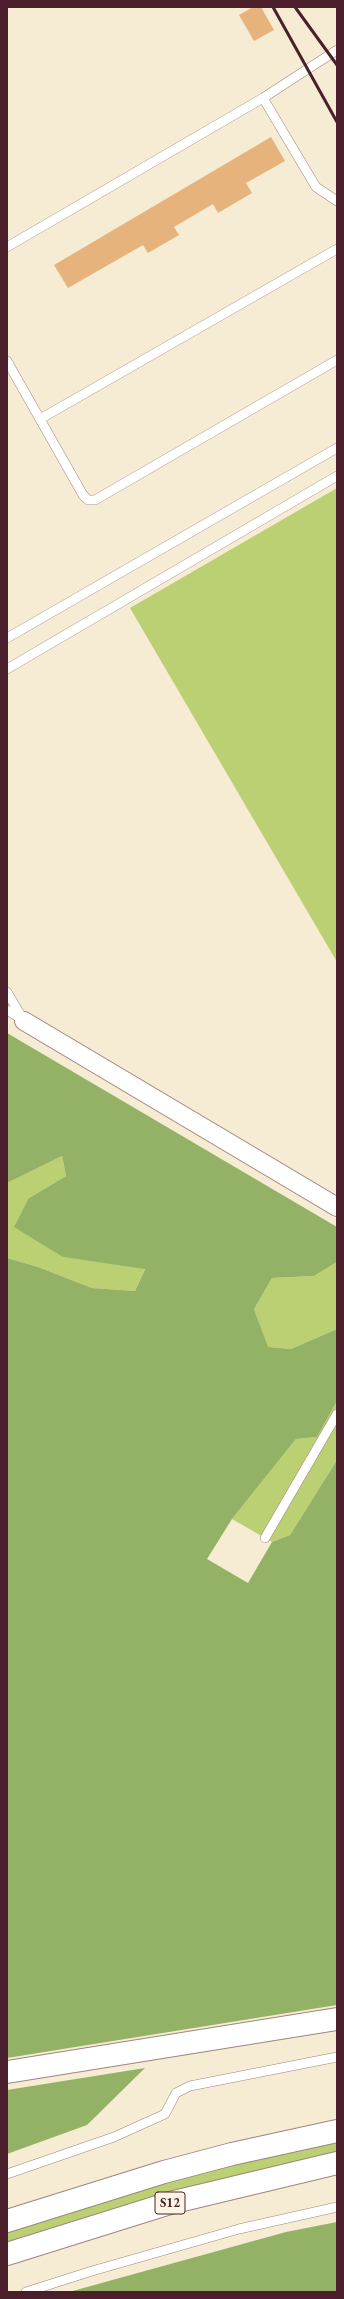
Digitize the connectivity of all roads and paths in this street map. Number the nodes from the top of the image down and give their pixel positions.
1 (337, 50) edge
2 (263, 98) junction
3 (337, 201) edge
4 (7, 247) edge
5 (337, 249) edge
6 (337, 360) edge
7 (7, 362) edge
8 (40, 419) junction
9 (337, 448) edge
10 (337, 476) edge
11 (7, 638) edge
12 (7, 669) edge
13 (7, 992) edge
14 (7, 1010) edge
15 (24, 1021) junction
16 (337, 1207) edge
17 (337, 1414) edge
18 (265, 1538) dead end
19 (337, 2019) edge
20 (337, 2057) edge
21 (7, 2072) edge
22 (337, 2131) edge
23 (337, 2163) edge
24 (7, 2174) edge
25 (337, 2207) edge
26 (7, 2220) edge
27 (7, 2254) edge
28 (26, 2292) edge

1 - 2 lane
2 - 3 lane
2 - 4 lane
5 - 8 lane
6 - 8 lane
7 - 8 lane
9 - 11 lane
10 - 12 lane
13 - 15 lane
14 - 15 lane
15 - 16 street
17 - 18 lane
19 - 21 main road
20 - 24 lane
22 - 26 main road, S12
23 - 27 main road, S12
25 - 28 lane

